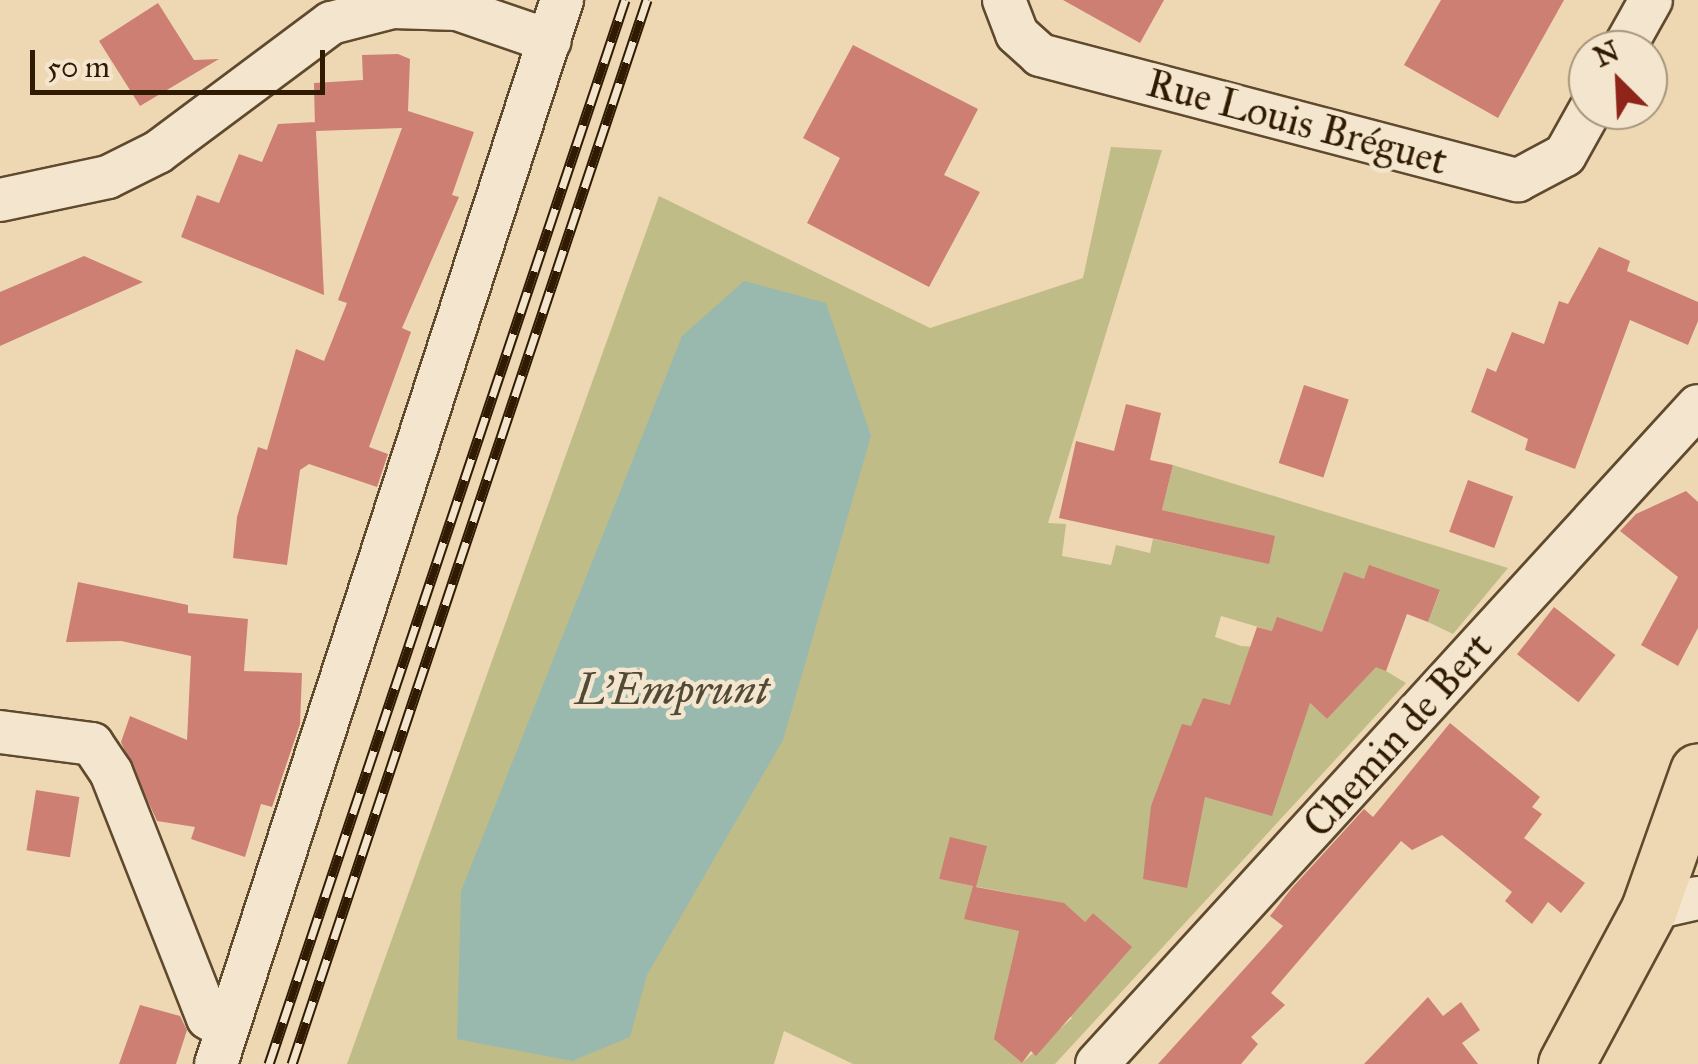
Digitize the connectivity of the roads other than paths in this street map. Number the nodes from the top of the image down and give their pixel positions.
1 (562, 0) edge
2 (1004, 0) edge
3 (1651, 0) edge
4 (1634, 30) edge
5 (550, 42) junction
6 (1579, 130) edge
7 (0, 200) edge
8 (1698, 406) edge
9 (0, 732) edge
10 (1698, 771) edge
11 (1698, 862) edge
12 (1673, 904) edge
13 (221, 1046) edge
14 (1097, 1064) edge
15 (1566, 1064) edge

1 - 5 street
2 - 6 street, Rue Louis Bréguet
3 - 4 street
5 - 7 street
5 - 13 street
8 - 14 street, Chemin de Bert
9 - 13 street
10 - 12 main road
11 - 12 main road
12 - 15 main road

